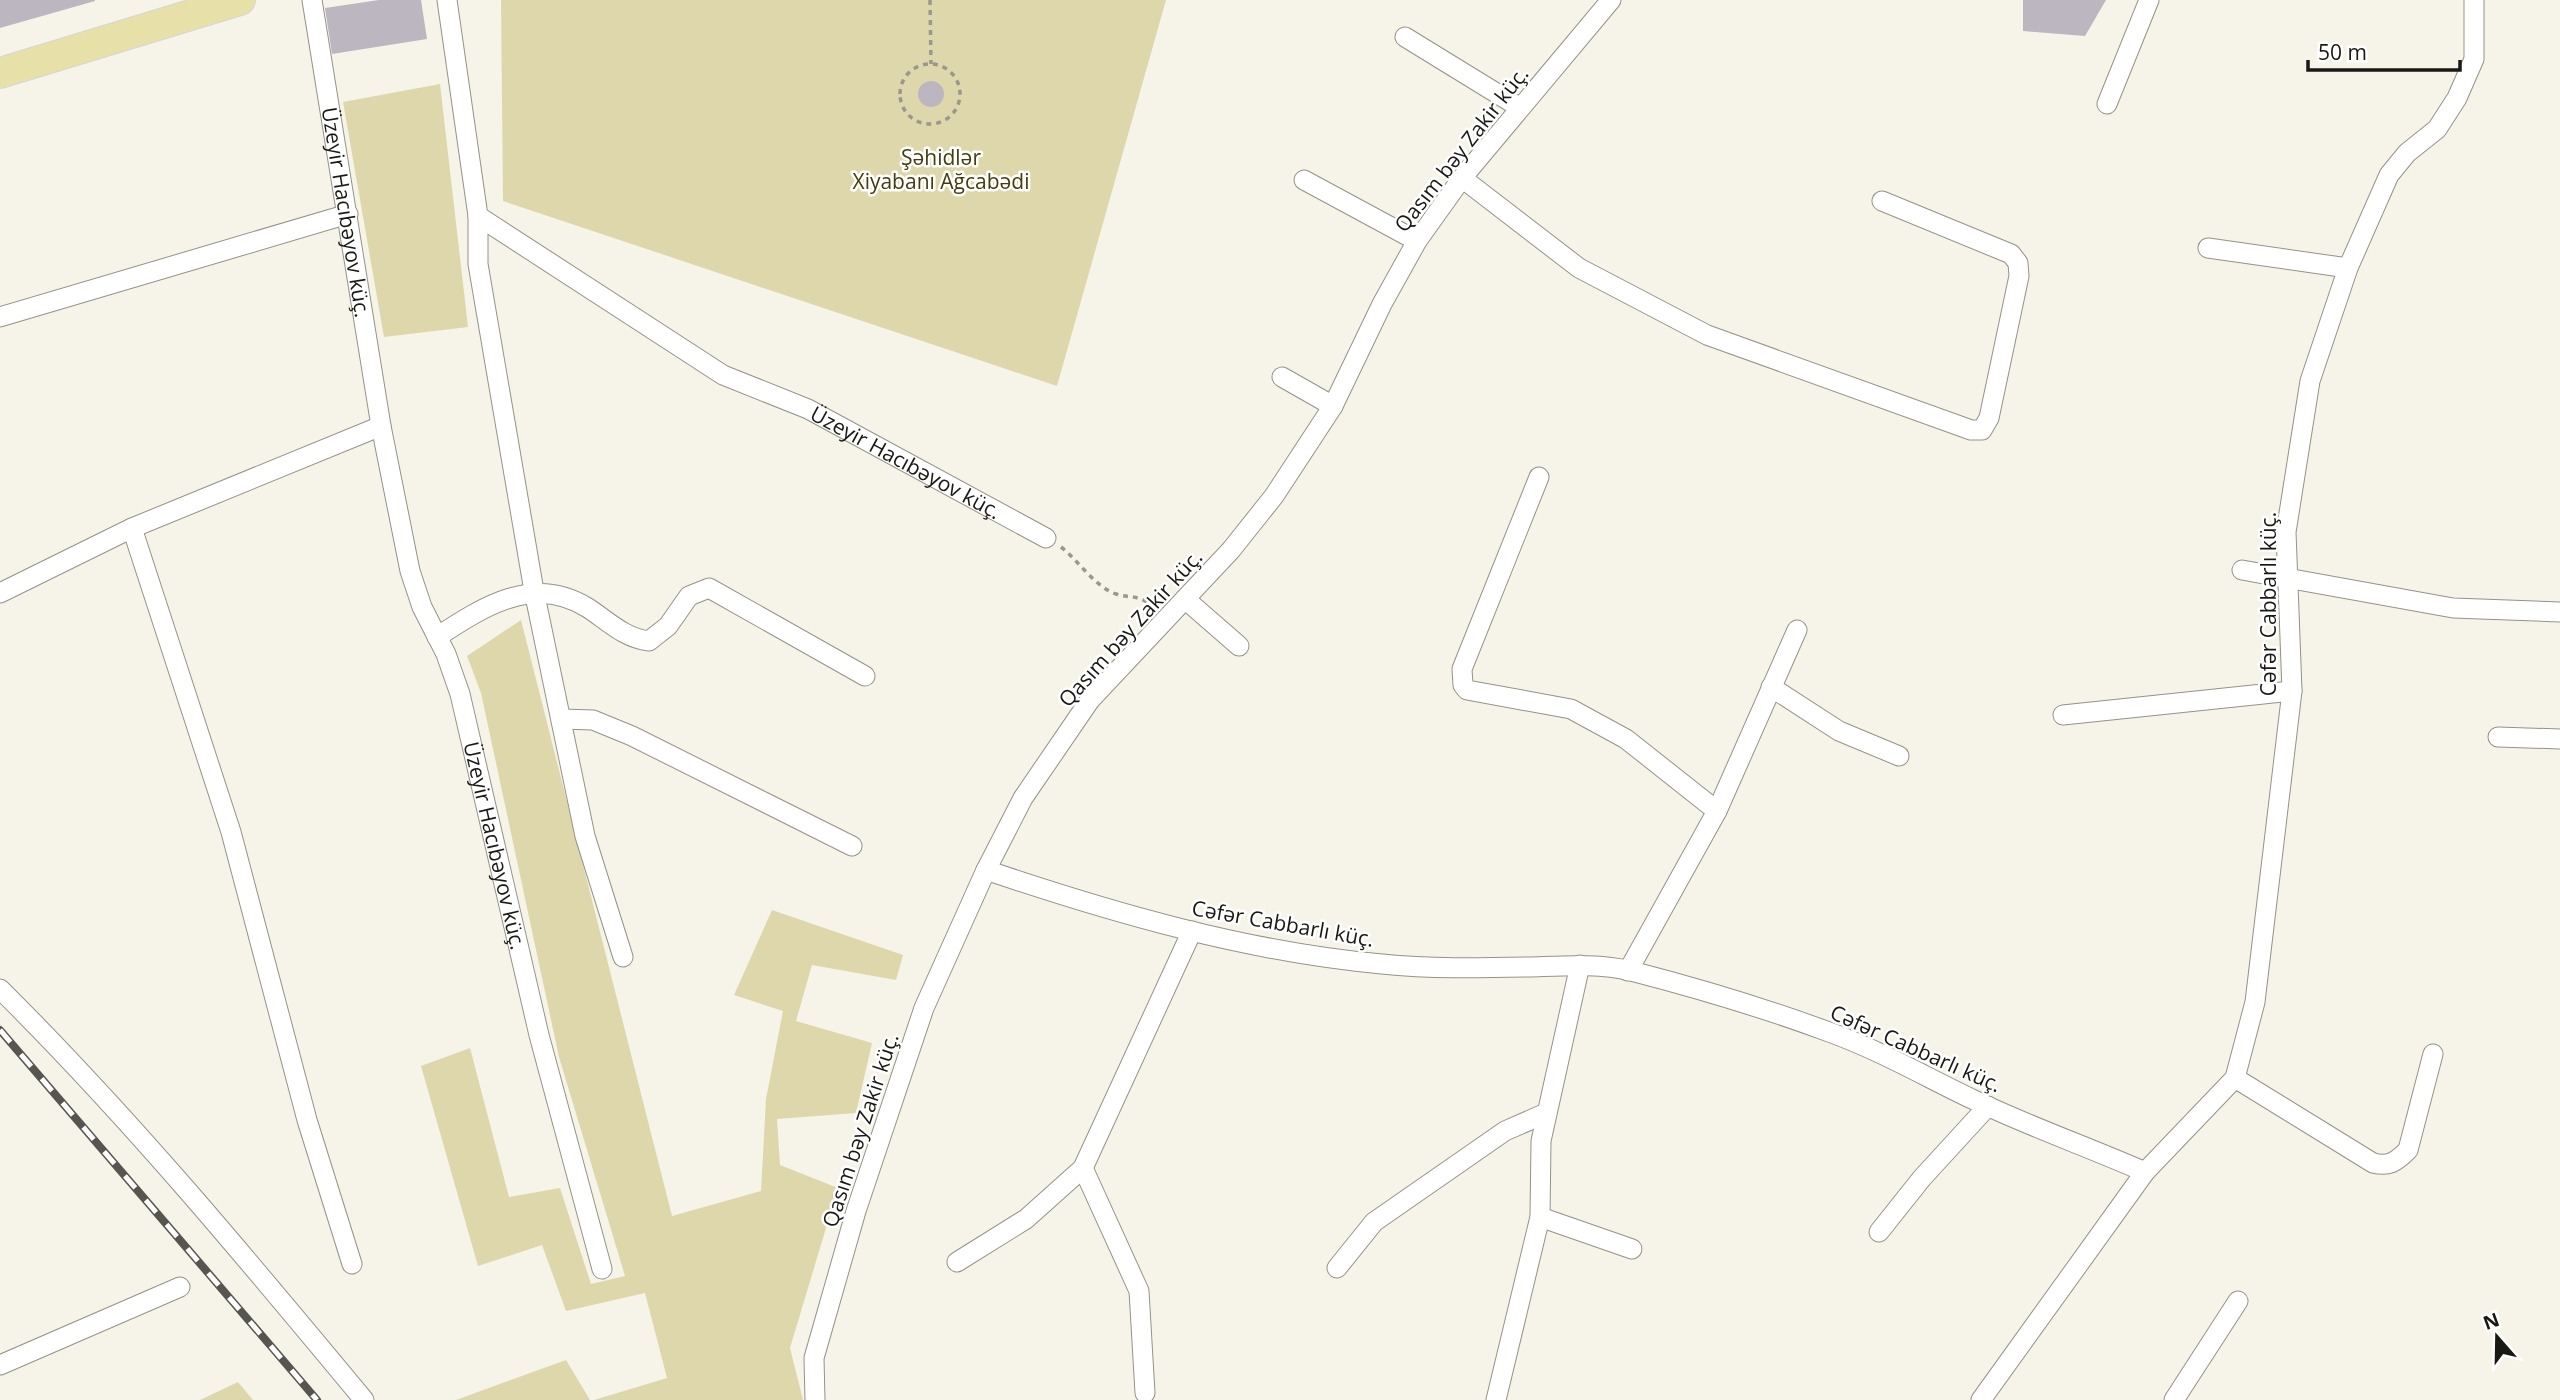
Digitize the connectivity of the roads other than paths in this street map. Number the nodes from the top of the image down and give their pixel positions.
1 (240, 0) edge
2 (312, 0) edge
3 (447, 0) edge
4 (1611, 0) edge
5 (2149, 0) edge
6 (2474, 0) edge
7 (1405, 37) dead end
8 (0, 74) edge
9 (2107, 104) dead end
10 (1519, 107) junction
11 (1462, 178) junction
12 (1304, 180) dead end
13 (1882, 201) dead end
14 (348, 214) junction
15 (478, 216) junction
16 (1417, 241) junction
17 (2208, 248) dead end
18 (2348, 268) junction
19 (1, 313) edge
20 (1282, 377) dead end
21 (1333, 407) junction
22 (382, 426) junction
23 (1539, 477) dead end
24 (132, 528) junction
25 (1046, 538) road end
26 (2242, 570) dead end
27 (2286, 576) junction
28 (534, 591) junction
29 (0, 593) edge
30 (1185, 599) junction
31 (2560, 612) edge
32 (1797, 630) dead end
33 (437, 636) junction
34 (1239, 646) dead end
35 (865, 676) dead end
36 (1771, 687) junction
37 (2291, 691) junction
38 (2063, 715) dead end
39 (561, 719) junction
40 (2498, 737) dead end
41 (2560, 739) edge
42 (1899, 756) dead end
43 (1717, 811) junction
44 (852, 846) dead end
45 (986, 870) junction
46 (1192, 931) junction
47 (623, 957) dead end
48 (1580, 965) junction
49 (1628, 971) junction
50 (0, 989) edge
51 (2433, 1054) dead end
52 (2235, 1078) junction
53 (1988, 1106) junction
54 (1546, 1113) junction
55 (1083, 1168) junction
56 (2145, 1172) junction
57 (1540, 1217) junction
58 (1879, 1232) dead end
59 (1632, 1249) dead end
60 (957, 1262) dead end
61 (352, 1264) dead end
62 (1337, 1268) dead end
63 (602, 1269) dead end
64 (180, 1287) dead end
65 (2238, 1301) dead end
66 (0, 1365) edge
67 (1145, 1393) dead end
68 (364, 1400) edge
69 (815, 1400) edge
70 (1496, 1400) edge
71 (1981, 1400) edge
72 (2174, 1400) edge

1 - 8 main road
2 - 14 street, Üzeyir Hacıbəyov küç.
3 - 15 street
4 - 10 street, Qasım bəy Zakir küç.
5 - 9 street
6 - 18 street, Cəfər Cabbarlı küç.
7 - 10 street
10 - 11 street, Qasım bəy Zakir küç.
11 - 13 street
11 - 16 street, Qasım bəy Zakir küç.
12 - 16 street
14 - 19 street
14 - 22 street, Üzeyir Hacıbəyov küç.
15 - 25 street, Üzeyir Hacıbəyov küç.
15 - 28 street
16 - 21 street, Qasım bəy Zakir küç.
17 - 18 street
18 - 27 street, Cəfər Cabbarlı küç.
20 - 21 street
21 - 30 street, Qasım bəy Zakir küç.
22 - 24 street
22 - 33 street, Üzeyir Hacıbəyov küç.
23 - 43 street
24 - 29 street
24 - 61 street
26 - 27 street
27 - 31 street
27 - 37 street, Cəfər Cabbarlı küç.
28 - 33 street
28 - 35 street
28 - 39 street
30 - 34 street
30 - 45 street, Qasım bəy Zakir küç.
32 - 36 street
33 - 63 street, Üzeyir Hacıbəyov küç.
36 - 42 street
36 - 43 street
37 - 38 street
37 - 52 street, Cəfər Cabbarlı küç.
39 - 44 street
39 - 47 street
40 - 41 street
43 - 49 street
45 - 46 street, Cəfər Cabbarlı küç.
45 - 69 street, Qasım bəy Zakir küç.
46 - 48 street, Cəfər Cabbarlı küç.
46 - 55 street
48 - 49 street, Cəfər Cabbarlı küç.
48 - 54 street
49 - 53 street, Cəfər Cabbarlı küç.
50 - 68 street
51 - 52 street
52 - 56 street, Cəfər Cabbarlı küç.
53 - 56 street, Cəfər Cabbarlı küç.
53 - 58 street
54 - 57 street
54 - 62 street
55 - 60 street
55 - 67 street
56 - 71 street, Cəfər Cabbarlı küç.
57 - 59 street
57 - 70 street
64 - 66 street
65 - 72 street

